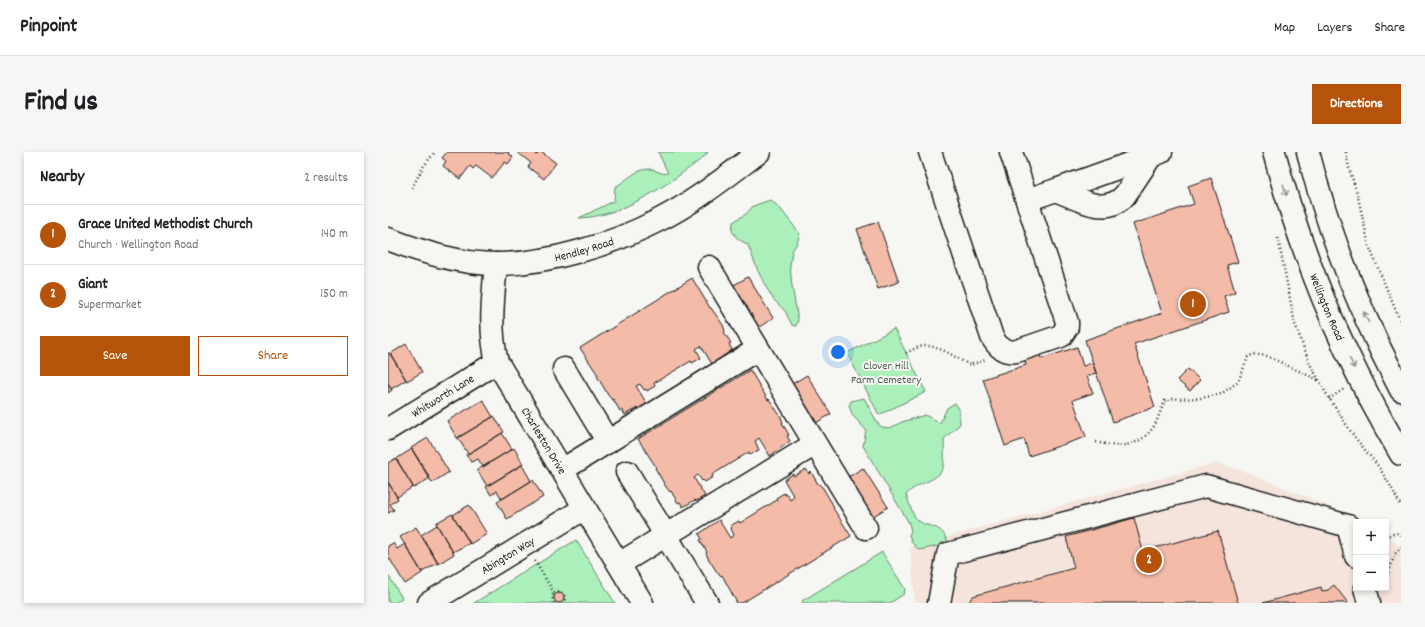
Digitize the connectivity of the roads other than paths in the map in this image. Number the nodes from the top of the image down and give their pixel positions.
1 (759, 152) edge
2 (930, 152) edge
3 (1011, 152) edge
4 (1274, 152) edge
5 (1308, 152) edge
6 (1156, 154) edge
7 (1056, 190) junction
8 (1028, 200) junction
9 (388, 239) edge
10 (496, 264) junction
11 (709, 267) dead end
12 (758, 349) junction
13 (497, 362) junction
14 (564, 368) dead end
15 (1401, 390) edge
16 (388, 429) edge
17 (608, 442) junction
18 (815, 444) junction
19 (1401, 454) edge
20 (562, 470) junction
21 (627, 472) dead end
22 (585, 508) junction
23 (866, 528) dead end
24 (666, 536) junction
25 (1356, 555) edge
26 (619, 564) junction
27 (1366, 591) edge
28 (429, 603) edge
29 (642, 603) edge
30 (707, 603) edge
31 (939, 603) edge
32 (1369, 603) edge

1 - 10 street, Hendley Road
2 - 8 street
3 - 8 street
4 -> 19 street, Wellington Road
15 -> 5 street
6 - 7 street
6 - 7 street
7 - 8 street
9 - 10 street, Hendley Road
10 - 13 street, Charleston Drive
11 - 12 street
12 - 17 street
12 - 18 street
13 - 16 street, Whitworth Lane
13 - 20 street, Charleston Drive
14 - 17 street
17 - 20 street
18 - 23 street
18 - 24 street
20 - 22 street, Charleston Drive
21 - 24 street
22 - 26 street, Charleston Drive
22 - 28 street, Abington Way
24 - 26 street
24 - 30 street
25 - 31 street
26 - 29 street, Charleston Drive
27 - 32 street

